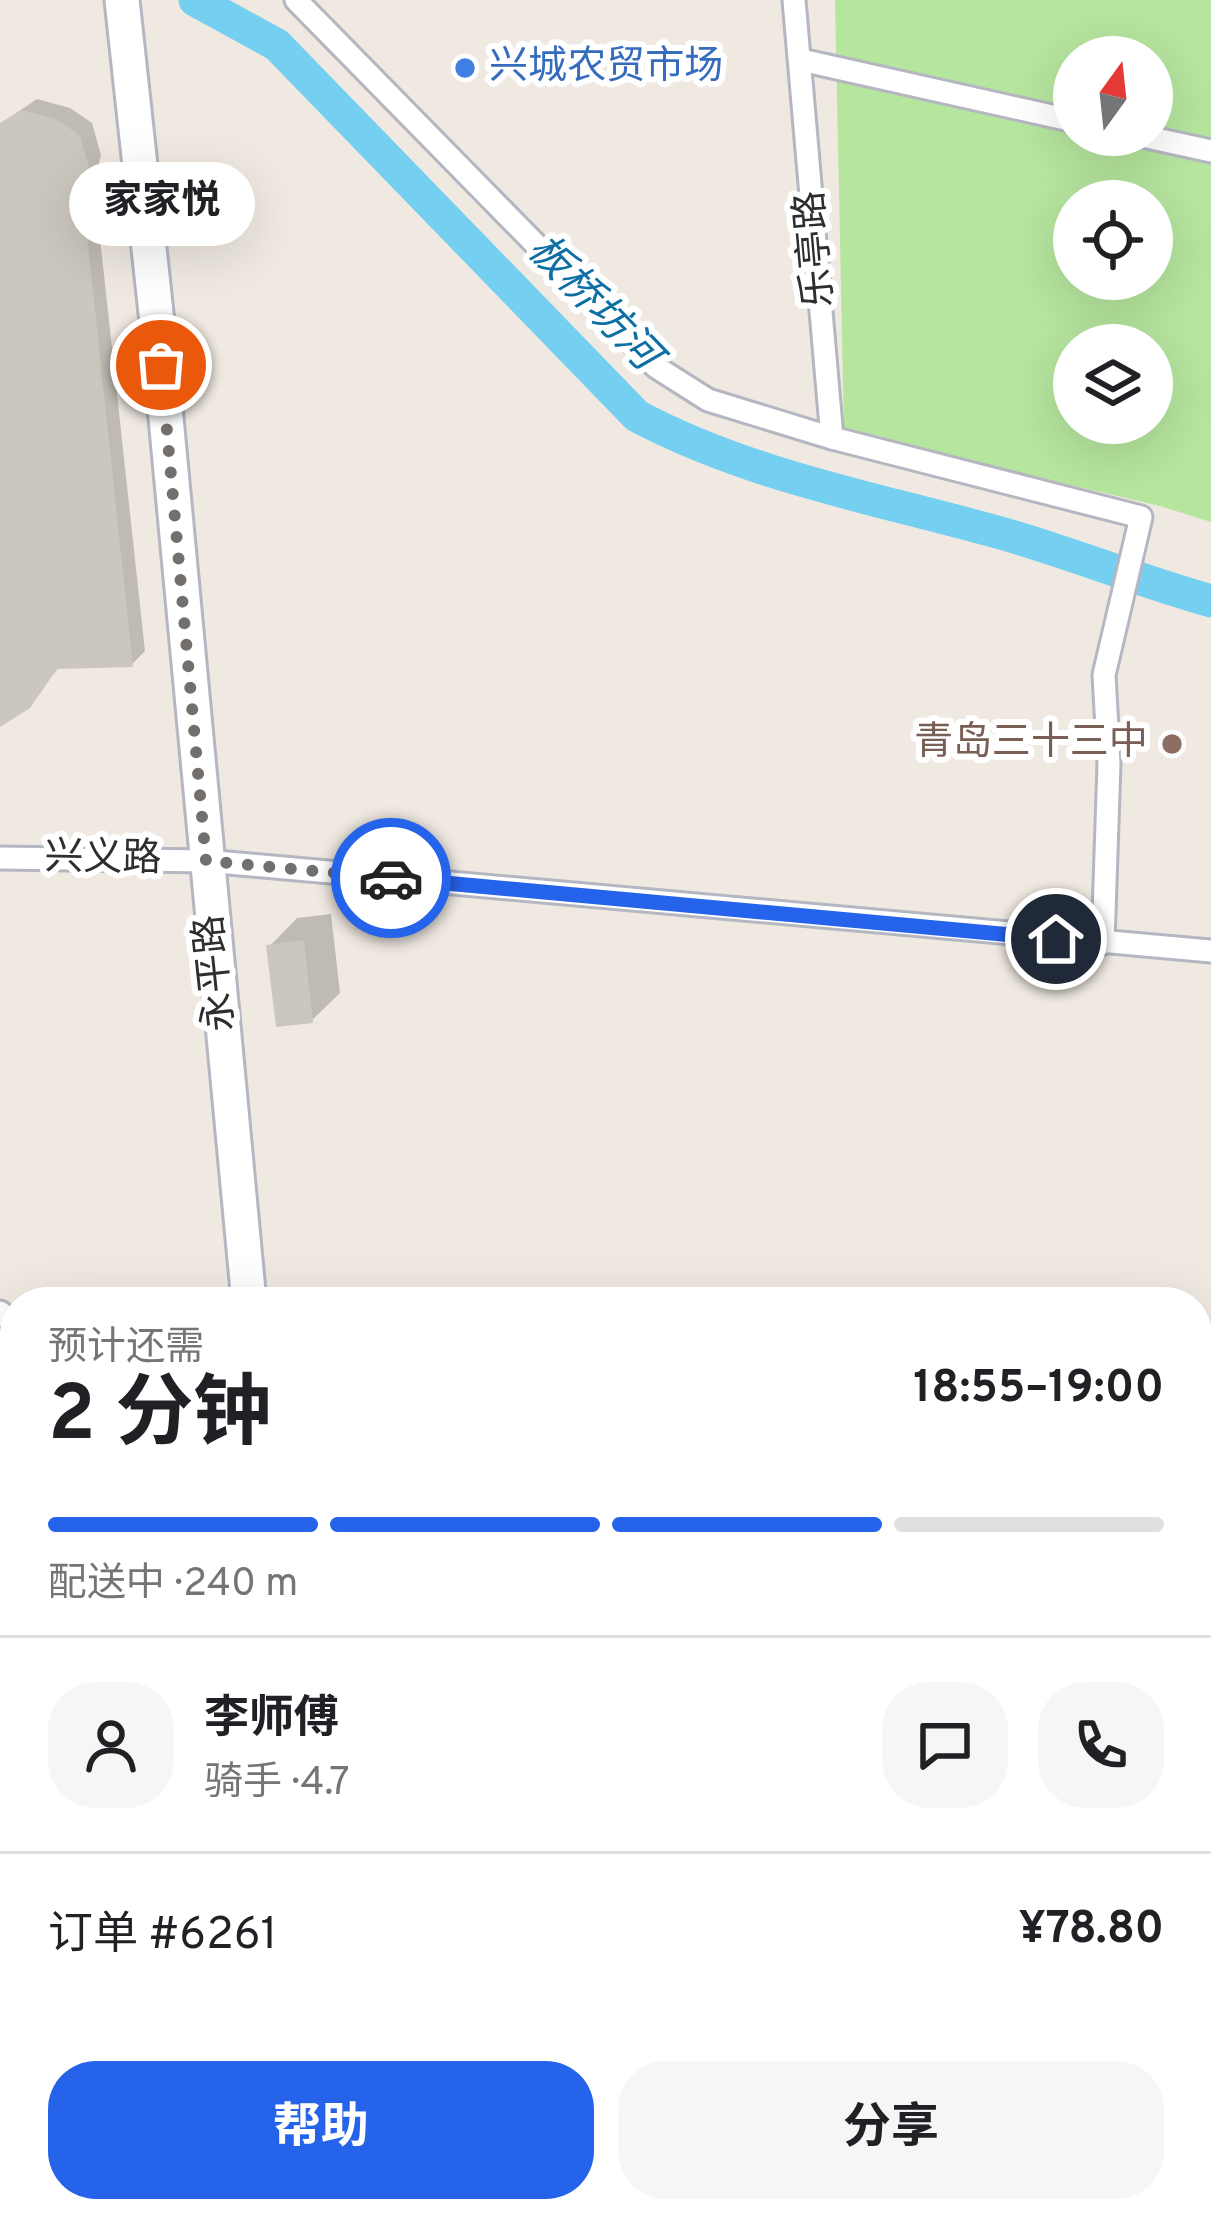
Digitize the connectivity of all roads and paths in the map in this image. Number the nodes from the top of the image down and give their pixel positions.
1 (122, 0) edge
2 (296, 0) edge
3 (794, 0) edge
4 (801, 60) junction
5 (1053, 116) edge
6 (1173, 143) edge
7 (1211, 151) edge
8 (832, 438) junction
9 (0, 858) edge
10 (206, 861) junction
11 (1103, 944) junction
12 (1211, 951) edge
13 (248, 1287) edge

1 - 10 main road, 永平路
2 - 8 street
3 - 4 street, 乐亭路
4 - 5 street
4 - 8 street, 乐亭路
6 - 7 street
8 - 11 street
9 - 10 street, 兴义路
10 - 11 street, 兴义路
10 - 13 main road, 永平路
11 - 12 street, 兴义路

